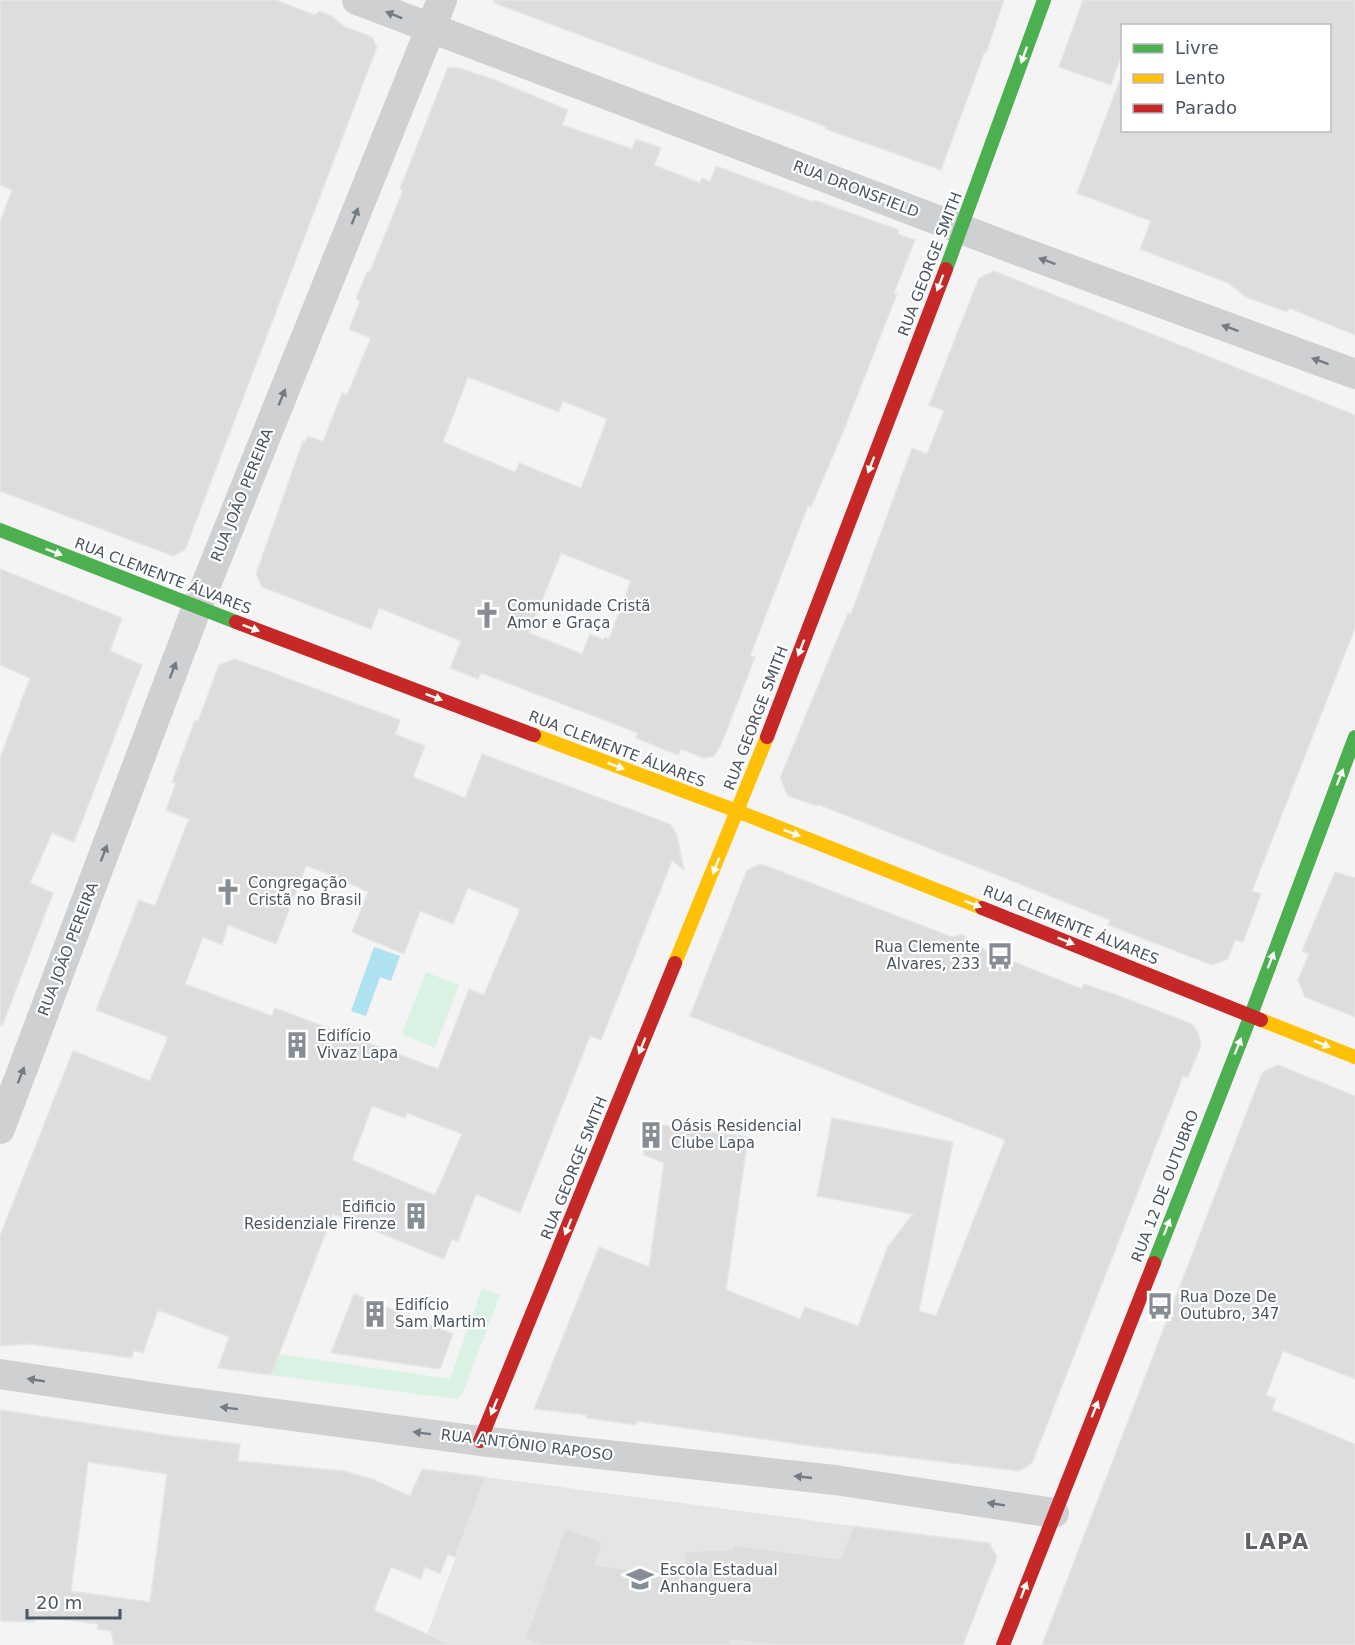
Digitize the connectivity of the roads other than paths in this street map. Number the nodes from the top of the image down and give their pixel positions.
1 (357, 0) edge
2 (442, 0) edge
3 (1044, 0) edge
4 (430, 29) junction
5 (961, 229) junction
6 (1355, 374) edge
7 (0, 530) edge
8 (196, 607) junction
9 (1355, 737) edge
10 (737, 811) junction
11 (1251, 1015) junction
12 (1355, 1057) edge
13 (0, 1129) edge
14 (0, 1374) edge
15 (480, 1441) junction
16 (1054, 1513) junction
17 (1003, 1645) edge

4 -> 1 street, RUA DRONSFIELD
2 - 4 street, RUA JOÃO PEREIRA
3 -> 5 street, RUA GEORGE SMITH
4 - 5 street, RUA DRONSFIELD
8 -> 4 street, RUA JOÃO PEREIRA
6 -> 5 street, RUA DRONSFIELD
5 -> 10 street, RUA GEORGE SMITH
7 -> 8 street, RUA CLEMENTE ÁLVARES
8 -> 10 street, RUA CLEMENTE ÁLVARES
13 -> 8 street, RUA JOÃO PEREIRA
11 -> 9 street, RUA 12 DE OUTUBRO
10 -> 11 street, RUA CLEMENTE ÁLVARES
10 -> 15 street, RUA GEORGE SMITH
11 -> 12 street, RUA CLEMENTE ÁLVARES
16 -> 11 street, RUA 12 DE OUTUBRO
15 -> 14 street, RUA ANTÔNIO RAPOSO
16 -> 15 street, RUA ANTÔNIO RAPOSO
17 -> 16 street, RUA 12 DE OUTUBRO

